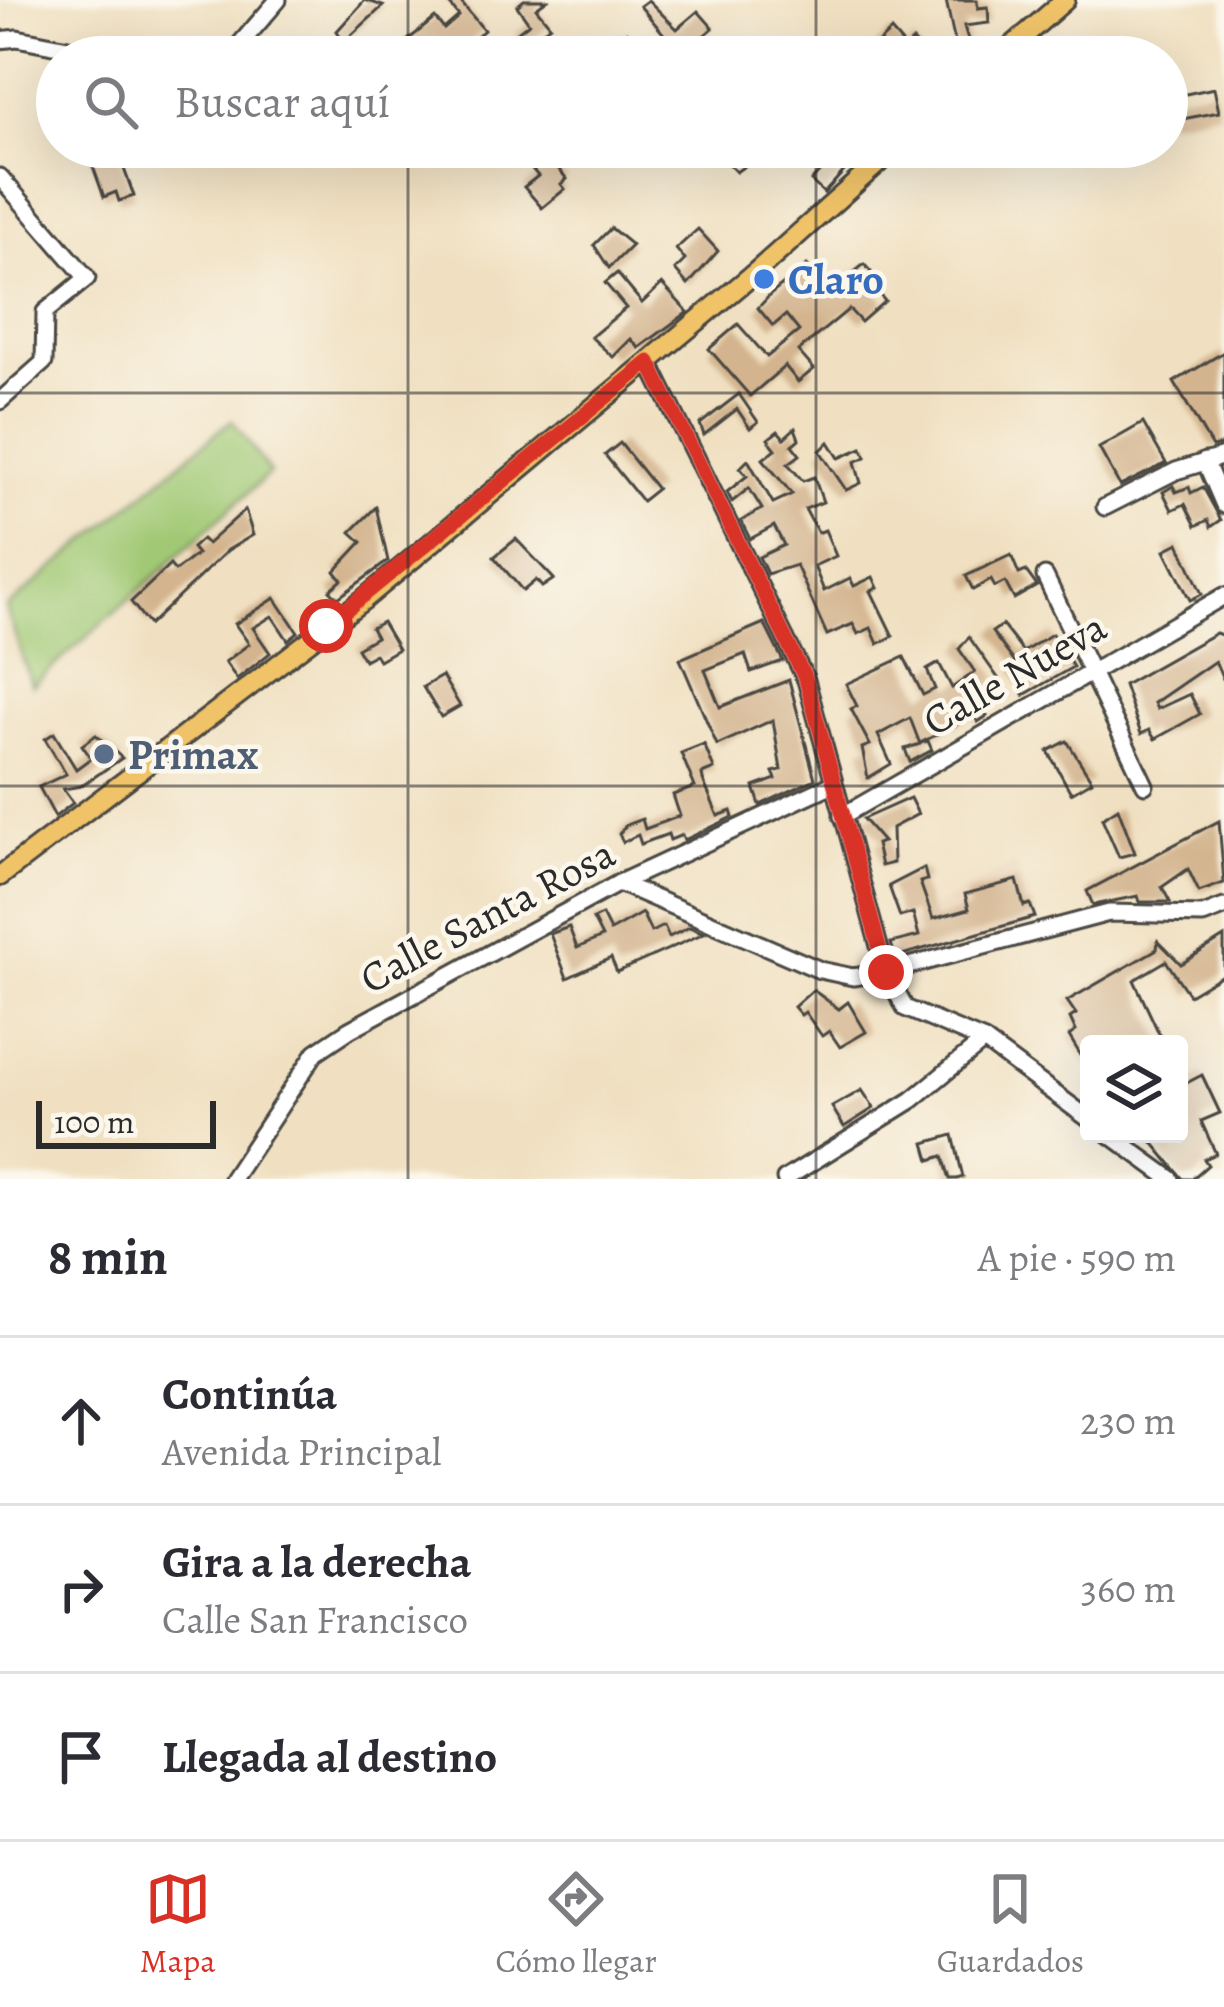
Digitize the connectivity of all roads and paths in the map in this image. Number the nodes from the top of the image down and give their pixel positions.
1 (278, 0) edge
2 (1065, 0) edge
3 (247, 36) edge
4 (1024, 36) edge
5 (0, 40) edge
6 (36, 42) edge
7 (872, 168) edge
8 (0, 177) edge
9 (649, 362) junction
10 (0, 400) edge
11 (1224, 456) edge
12 (1205, 461) junction
13 (1224, 505) edge
14 (1105, 507) dead end
15 (1045, 575) dead end
16 (1224, 596) edge
17 (1091, 668) junction
18 (833, 784) junction
19 (1145, 785) dead end
20 (842, 816) junction
21 (0, 876) edge
22 (619, 883) junction
23 (1224, 907) edge
24 (886, 972) junction
25 (984, 1041) junction
26 (1080, 1112) edge
27 (1121, 1143) edge
28 (232, 1179) edge
29 (785, 1179) edge
30 (1171, 1179) edge

1 - 3 street
2 - 4 main road
5 - 6 street
7 - 9 main road
8 - 10 street
9 - 18 street
9 - 21 main road
11 - 12 street
12 - 13 street
12 - 14 street
15 - 17 street
16 - 17 street, Calle Nueva
17 - 19 street
17 - 20 street, Calle Nueva
18 - 20 street
18 - 22 street, Calle Santa Rosa
20 - 24 street
22 - 24 street
22 - 28 street, Calle Santa Rosa
23 - 24 street
24 - 25 street
25 - 26 street
25 - 29 street
27 - 30 street

